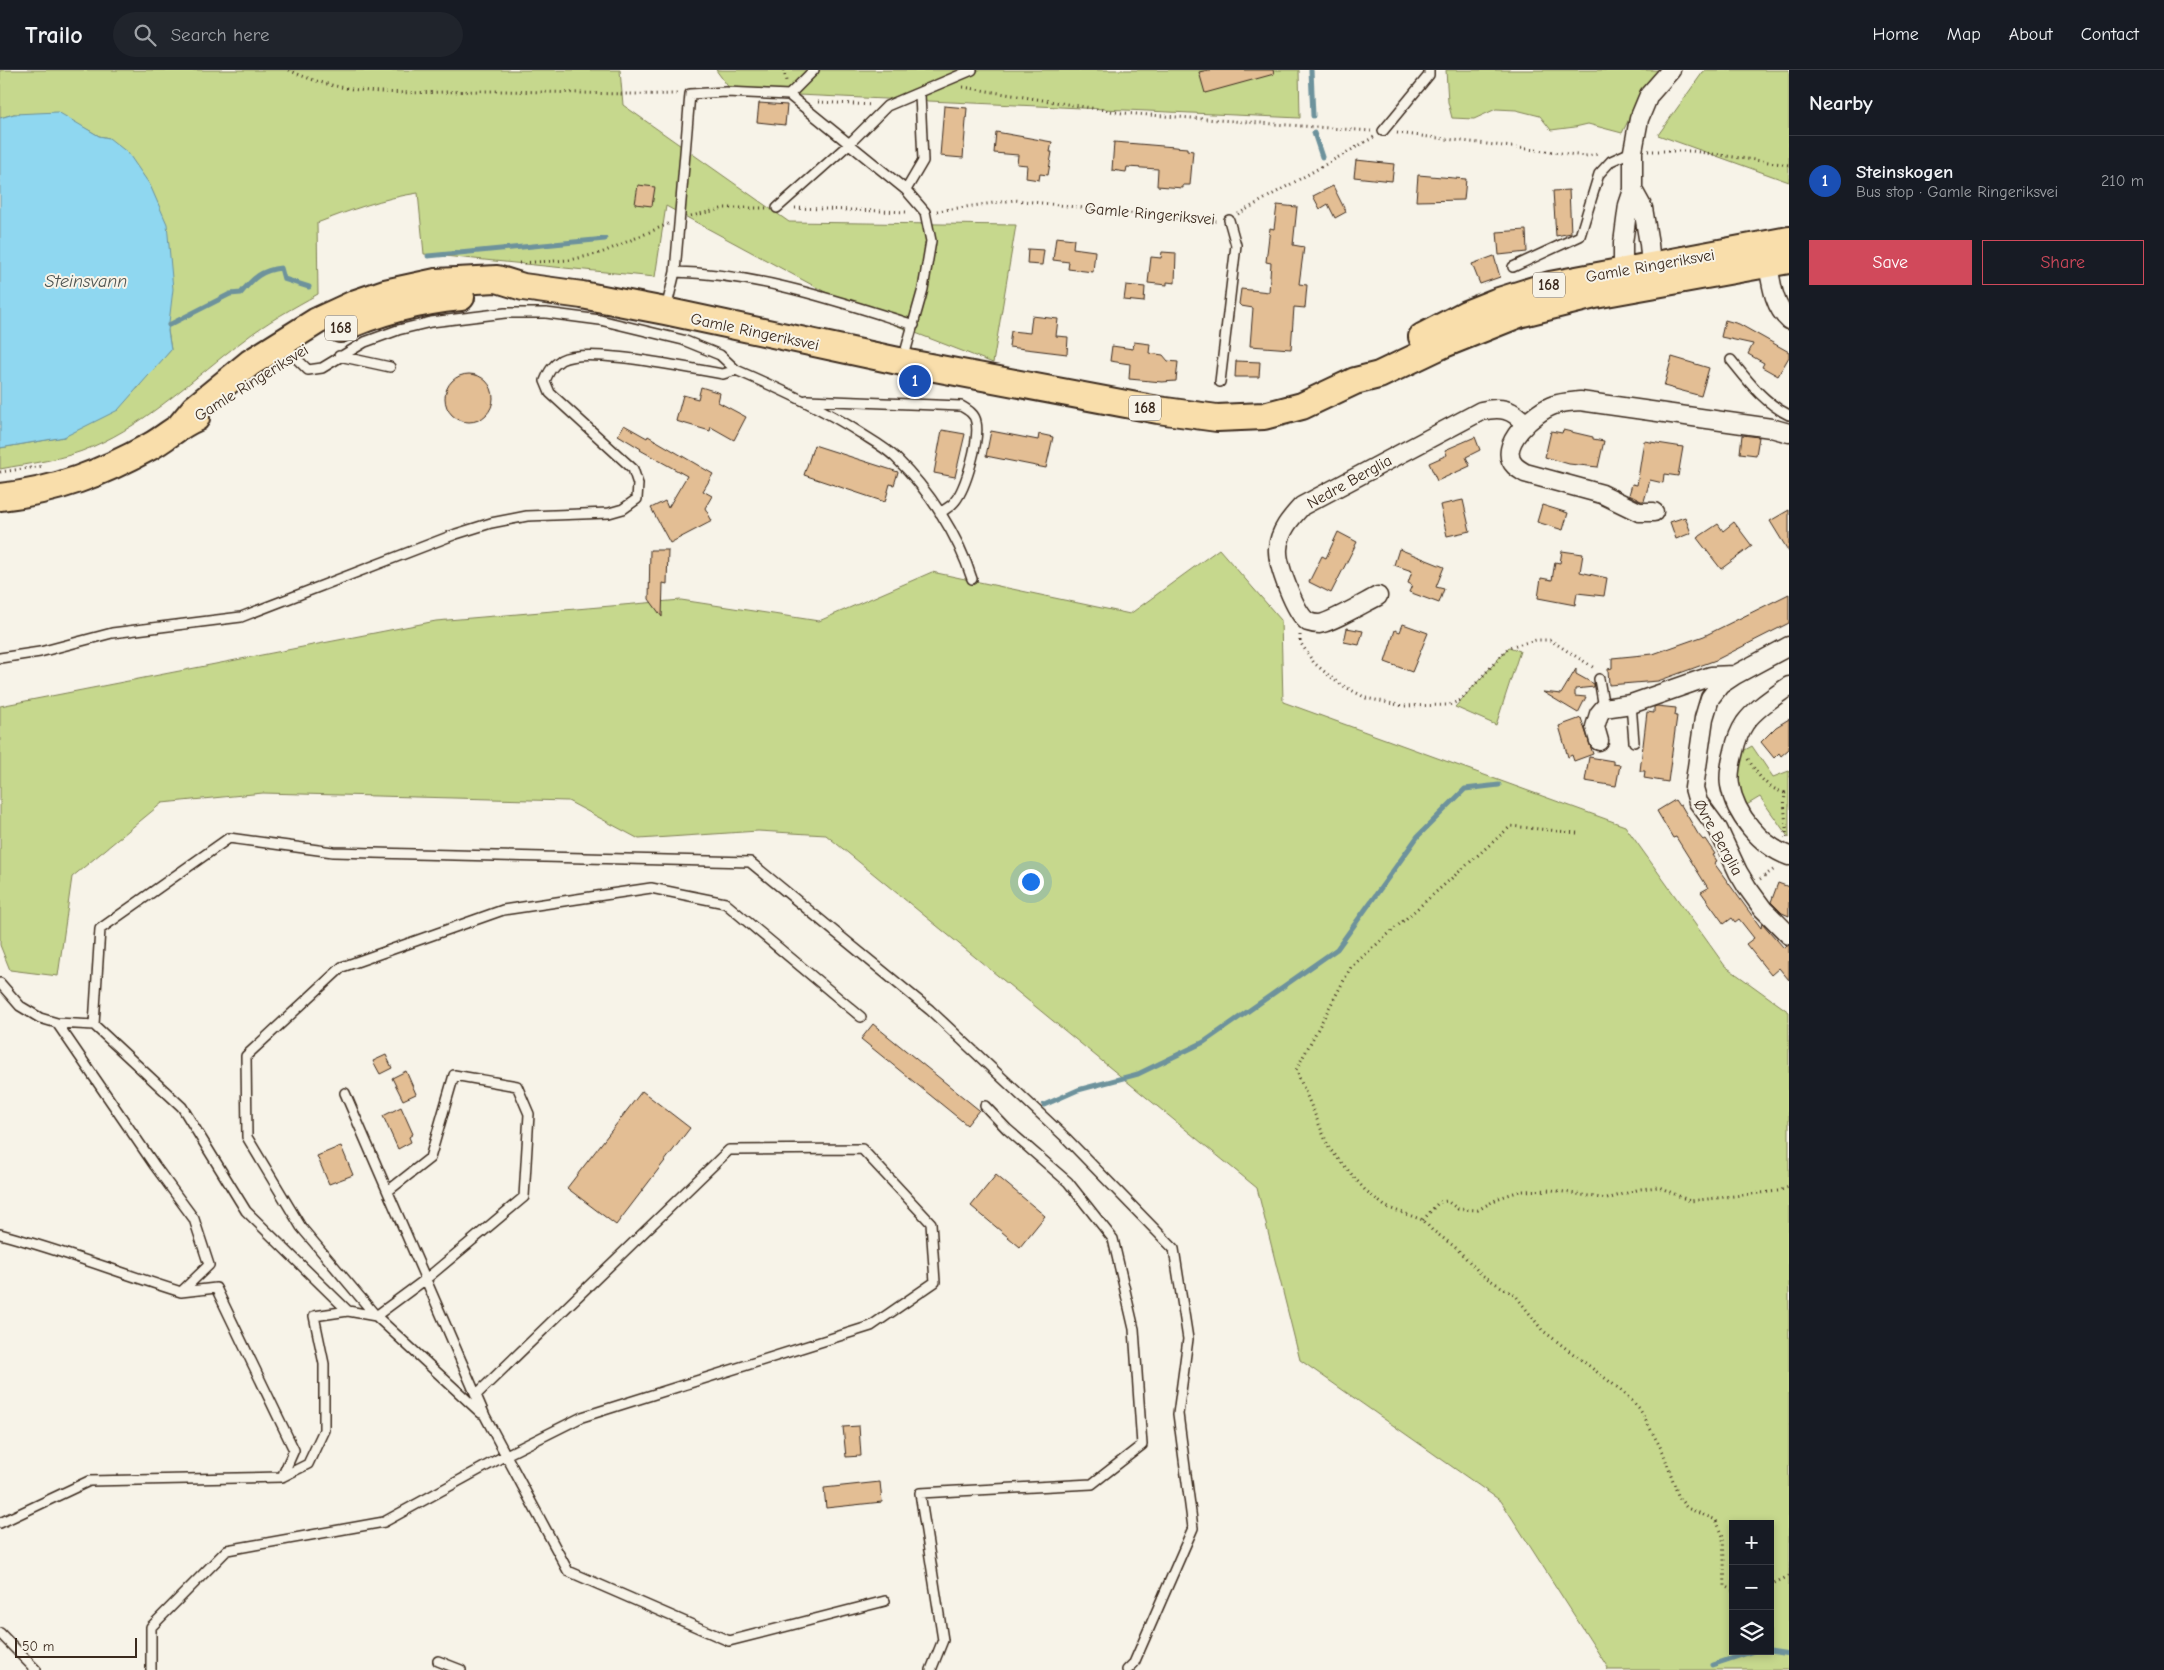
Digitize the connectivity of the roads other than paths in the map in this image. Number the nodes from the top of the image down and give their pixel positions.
1 (814, 70) edge
2 (972, 70) edge
3 (1429, 70) edge
4 (1671, 70) edge
5 (920, 94) junction
6 (789, 95) junction
7 (1383, 131) road end
8 (849, 144) junction
9 (1633, 151) junction
10 (906, 190) junction
11 (1633, 190) junction
12 (777, 208) road end
13 (1229, 220) road end
14 (1778, 252) edge
15 (1513, 267) dead end
16 (675, 272) junction
17 (1638, 274) junction
18 (665, 311) junction
19 (1789, 320) edge
20 (914, 325) junction
21 (288, 347) junction
22 (339, 356) junction
23 (1731, 360) dead end
24 (903, 362) junction
25 (390, 368) dead end
26 (736, 370) junction
27 (1220, 382) dead end
28 (804, 400) junction
29 (1789, 415) edge
30 (1525, 424) junction
31 (1789, 433) edge
32 (0, 497) edge
33 (1654, 512) dead end
34 (940, 513) junction
35 (972, 579) dead end
36 (1378, 596) dead end
37 (1789, 646) edge
38 (0, 658) edge
39 (1598, 675) road end
40 (1735, 675) junction
41 (1789, 686) edge
42 (1631, 704) junction
43 (1604, 708) junction
44 (1599, 741) dead end
45 (1634, 742) dead end
46 (1785, 859) edge
47 (1789, 934) edge
48 (0, 983) edge
49 (862, 1017) dead end
50 (57, 1023) junction
51 (94, 1025) junction
52 (345, 1093) dead end
53 (985, 1106) dead end
54 (388, 1191) junction
55 (0, 1234) edge
56 (426, 1280) junction
57 (181, 1292) junction
58 (348, 1311) junction
59 (376, 1316) junction
60 (476, 1396) junction
61 (485, 1416) junction
62 (506, 1455) junction
63 (282, 1477) junction
64 (0, 1523) edge
65 (885, 1601) dead end
66 (0, 1633) edge
67 (438, 1661) dead end
68 (36, 1670) edge
69 (151, 1670) edge
70 (460, 1670) edge
71 (931, 1670) edge
72 (1127, 1670) edge

1 - 6 lane
2 - 5 lane
3 - 7 lane
4 - 9 street
5 - 8 lane
5 - 10 lane
6 - 8 lane
6 - 16 lane
8 - 10 lane
8 - 12 lane
9 - 11 street
9 - 15 lane
10 - 20 lane
11 - 17 street
11 - 17 street
13 - 27 lane
14 - 17 main road, Gamle Ringeriksvei / 168
14 - 19 street
16 - 18 lane
16 - 20 lane
17 - 24 main road, Gamle Ringeriksvei / 168
18 - 21 main road, Gamle Ringeriksvei / 168
18 - 24 main road, Gamle Ringeriksvei / 168
20 - 24 lane
21 - 22 lane
21 - 32 main road, Gamle Ringeriksvei / 168
22 - 25 lane
22 - 26 lane
23 - 29 lane
26 - 28 lane
26 - 38 lane
28 - 34 lane
28 - 34 lane
30 - 31 street
30 - 33 street
30 - 36 street, Nedre Berglia
34 - 35 lane
37 - 40 street, Øvre Berglia
39 - 43 lane
40 - 42 street, Øvre Berglia
40 - 47 street, Øvre Berglia
41 - 46 street
42 - 43 street, Øvre Berglia
42 - 45 lane
43 - 44 street
48 - 50 lane
49 - 59 lane
50 - 51 lane
50 - 57 lane
51 - 58 lane
51 - 72 lane
52 - 54 lane
53 - 71 lane
54 - 56 lane
54 - 56 lane
55 - 57 lane
56 - 59 lane
56 - 60 lane
57 - 63 lane
58 - 59 lane
58 - 63 lane
59 - 61 lane
60 - 61 lane
60 - 62 lane
61 - 62 lane
62 - 65 lane
62 - 69 lane
63 - 64 lane
66 - 68 lane
67 - 70 lane

